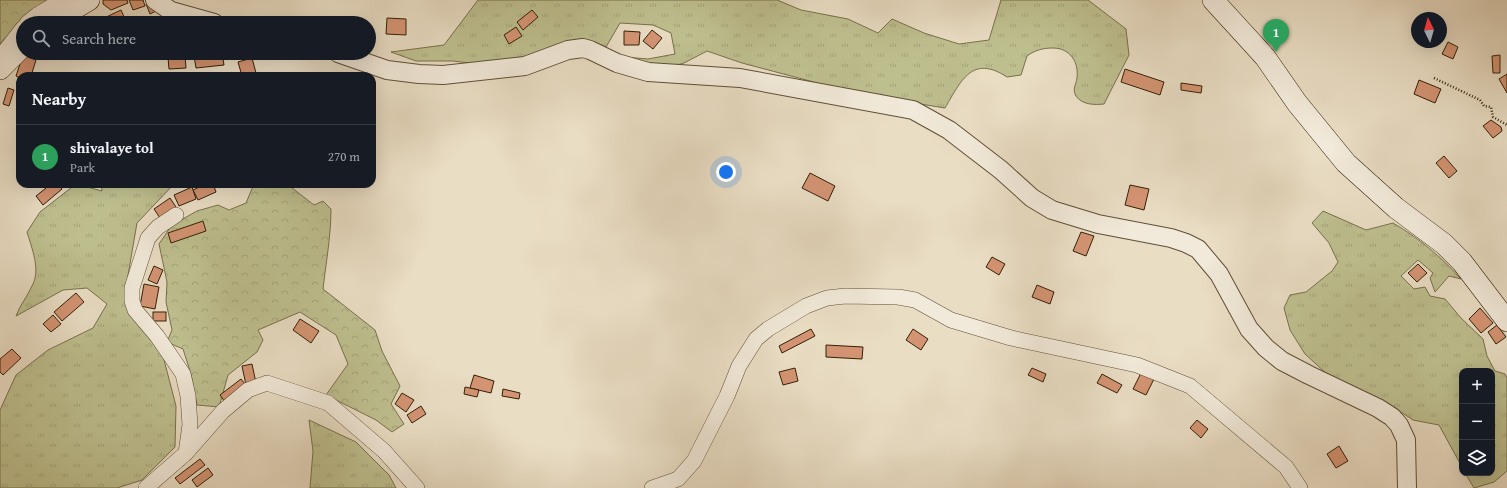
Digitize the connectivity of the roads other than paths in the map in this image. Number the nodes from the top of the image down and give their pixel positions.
1 (62, 0) edge
2 (89, 0) edge
3 (155, 0) edge
4 (1213, 0) edge
5 (35, 16) edge
6 (62, 16) edge
7 (189, 16) edge
8 (16, 37) edge
9 (16, 53) edge
10 (358, 60) edge
11 (0, 62) edge
12 (0, 69) edge
13 (176, 215) dead end
14 (1507, 321) edge
15 (186, 453) junction
16 (146, 488) edge
17 (417, 488) edge
18 (652, 488) edge
19 (1300, 488) edge
20 (1407, 488) edge

1 - 5 street
2 - 6 main road
3 - 7 street
4 - 14 main road
8 - 11 street
9 - 12 main road
10 - 20 street
13 - 15 street
15 - 16 street
15 - 17 street
18 - 19 street

